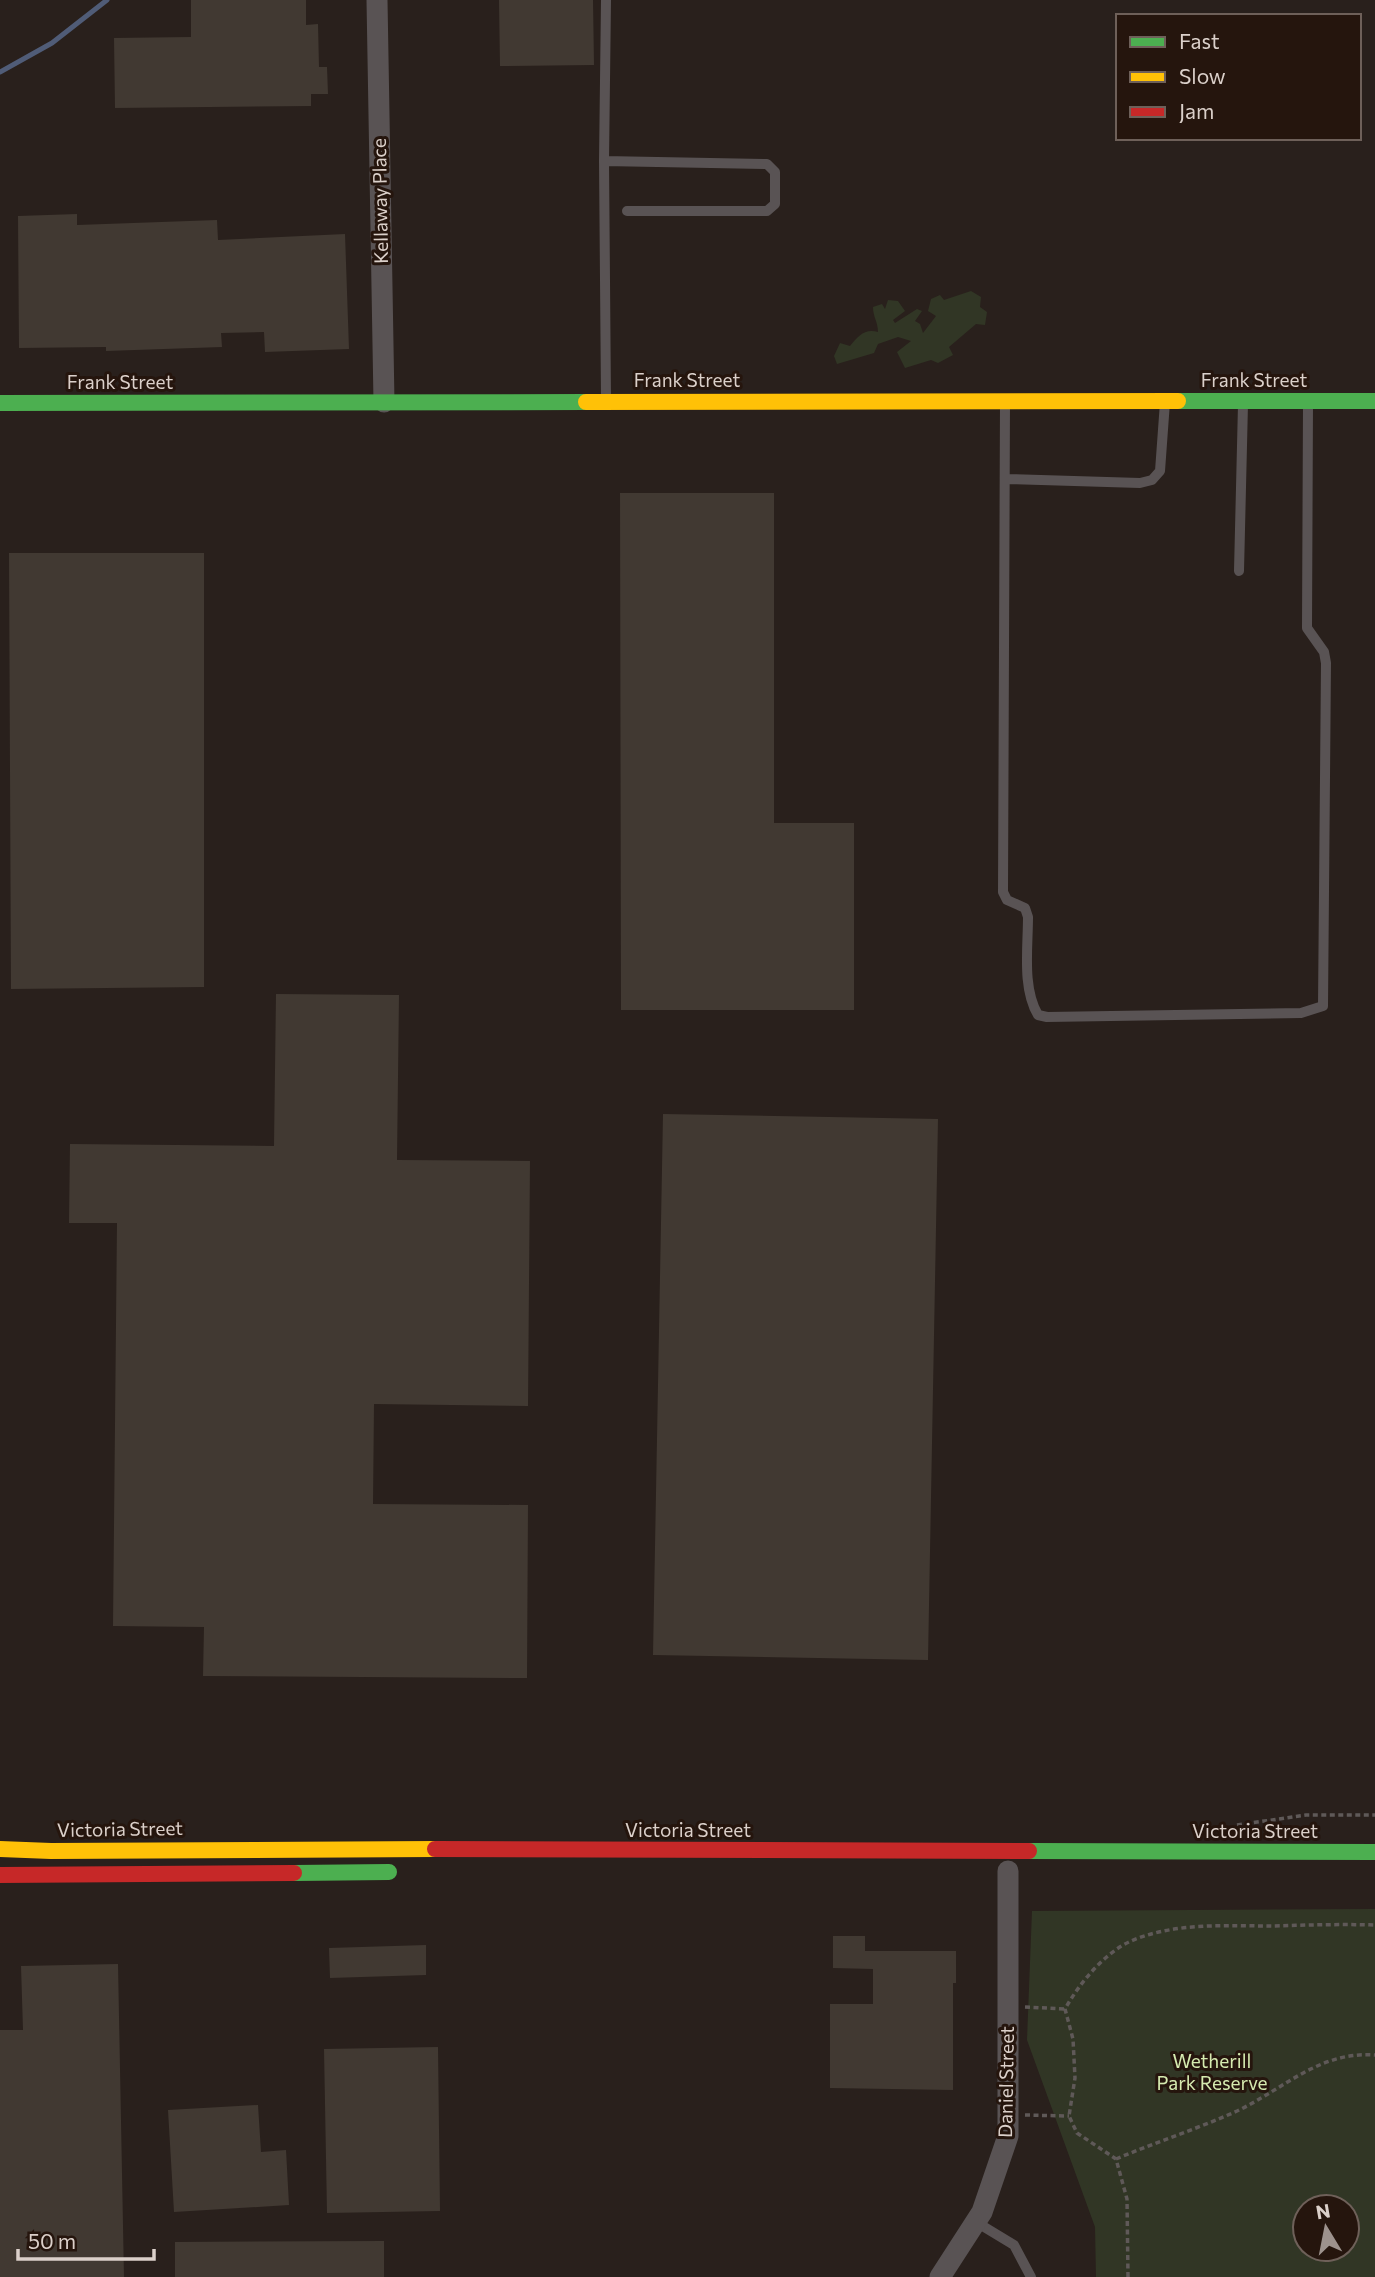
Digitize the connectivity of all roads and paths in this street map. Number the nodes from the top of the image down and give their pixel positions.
1 (377, 0) edge
2 (606, 0) edge
3 (604, 161) junction
4 (627, 211) dead end
5 (606, 401) junction
6 (1005, 401) junction
7 (1166, 401) junction
8 (1243, 401) junction
9 (1308, 401) junction
10 (1375, 401) edge
11 (384, 402) junction
12 (0, 403) edge
13 (1006, 479) junction
14 (1239, 571) dead end
15 (0, 1849) edge
16 (1375, 1852) edge
17 (1008, 1871) dead end
18 (401, 1872) dead end
19 (0, 1875) edge
20 (1375, 1925) edge
21 (1008, 2007) junction
22 (1065, 2009) junction
23 (1375, 2055) edge
24 (1008, 2115) junction
25 (1069, 2116) junction
26 (1116, 2159) junction
27 (975, 2222) junction
28 (940, 2277) edge
29 (1031, 2277) edge
30 (1128, 2277) edge

1 - 11 street, Kellaway Place
2 - 3 lane
3 - 4 lane
3 - 5 lane
5 - 6 main road, Frank Street
5 - 11 main road, Frank Street
6 - 7 main road, Frank Street
6 - 13 lane
7 - 8 main road, Frank Street
7 - 13 lane
8 - 9 main road, Frank Street
8 - 14 lane
9 - 10 main road, Frank Street
9 - 13 lane
11 - 12 main road, Frank Street
15 - 16 main road, Victoria Street
17 - 21 street, Daniel Street
18 - 19 main road
20 - 22 path
21 - 22 path
21 - 24 street, Daniel Street
22 - 25 path
23 - 26 path
24 - 25 path
24 - 27 street, Daniel Street
25 - 26 path
26 - 30 path
27 - 28 street, Daniel Street
27 - 29 lane

